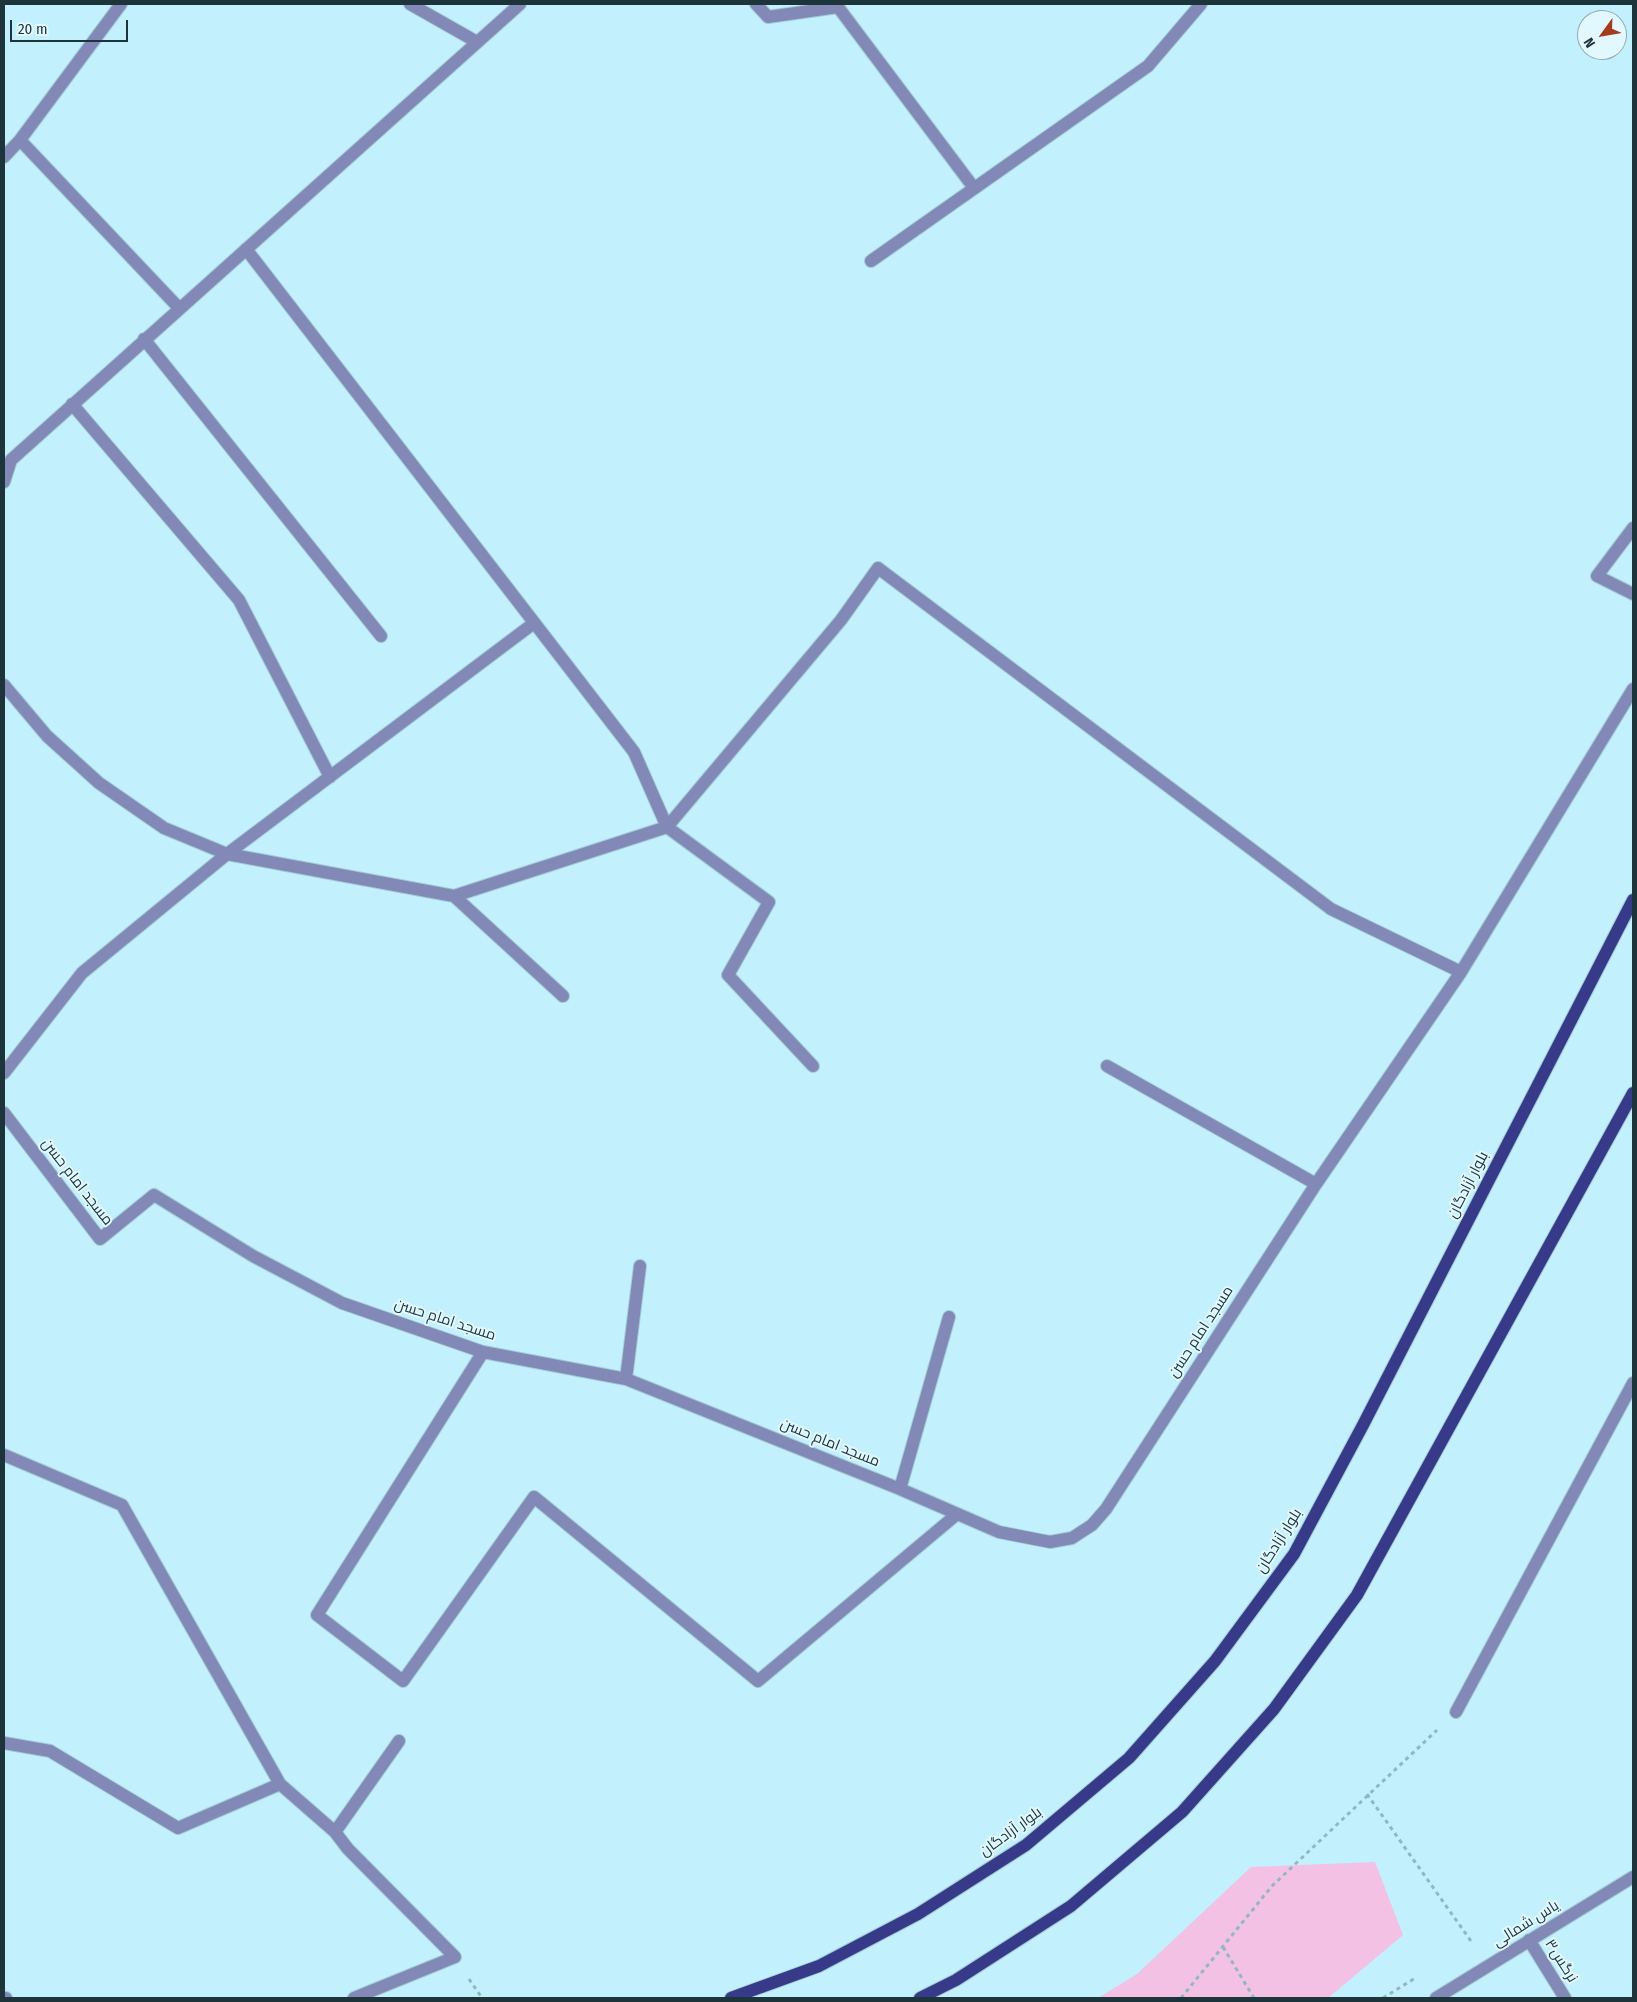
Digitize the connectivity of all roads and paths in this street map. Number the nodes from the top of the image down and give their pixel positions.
1 (121, 4) edge
2 (410, 4) edge
3 (520, 4) edge
4 (756, 4) edge
5 (1201, 4) edge
6 (840, 5) edge
7 (477, 42) junction
8 (20, 140) junction
9 (4, 157) edge
10 (974, 188) junction
11 (246, 249) junction
12 (871, 261) dead end
13 (179, 308) junction
14 (144, 339) junction
15 (72, 404) junction
16 (6, 458) edge
17 (4, 482) edge
18 (1633, 528) edge
19 (1633, 594) edge
20 (534, 623) junction
21 (381, 636) dead end
22 (4, 685) edge
23 (1633, 689) edge
24 (330, 777) junction
25 (667, 827) junction
26 (227, 854) junction
27 (454, 896) junction
28 (1633, 900) edge
29 (1461, 972) junction
30 (563, 996) dead end
31 (813, 1066) dead end
32 (1107, 1066) dead end
33 (4, 1073) edge
34 (1633, 1093) edge
35 (4, 1113) edge
36 (1316, 1184) junction
37 (640, 1266) dead end
38 (949, 1317) dead end
39 (483, 1352) junction
40 (626, 1379) junction
41 (1633, 1383) edge
42 (4, 1456) edge
43 (900, 1489) junction
44 (956, 1515) junction
45 (1456, 1712) joint
46 (399, 1741) dead end
47 (4, 1743) edge
48 (280, 1784) junction
49 (1367, 1794) junction
50 (335, 1832) junction
51 (1633, 1876) edge
52 (1529, 1940) junction
53 (1223, 1947) junction
54 (1488, 1966) junction
55 (354, 1998) edge
56 (731, 1998) edge
57 (920, 1998) edge
58 (1181, 1998) edge
59 (1254, 1998) edge
60 (1436, 1998) edge
61 (1565, 1998) edge

1 - 8 street
2 - 7 street
3 - 7 street
4 - 6 street
5 - 10 street
6 - 10 street
7 - 11 street
8 - 9 street
8 - 13 street
10 - 12 street
11 - 13 street
11 - 20 street
13 - 14 street
14 - 15 street
14 - 21 street
15 - 16 street
15 - 24 street
16 - 17 street
18 - 19 street
20 - 24 street
20 - 25 street
22 - 26 street
23 - 29 street, مسجد امام حسن
24 - 26 street
25 - 27 street
25 - 29 street
25 - 31 street
26 - 27 street
26 - 33 street
27 - 30 street
28 - 56 main road, بلوار آزادگان
29 - 36 street, مسجد امام حسن
32 - 36 street
34 - 57 main road
35 - 39 street, مسجد امام حسن
36 - 44 street, مسجد امام حسن
37 - 40 street
38 - 43 street
39 - 40 street, مسجد امام حسن
39 - 44 street
40 - 43 street, مسجد امام حسن
41 - 45 street
42 - 48 street
43 - 44 street, مسجد امام حسن
45 - 49 path
46 - 50 street
47 - 48 street
48 - 50 street
49 - 53 path
49 - 54 path
50 - 55 street
51 - 52 street, یاس شمالی
52 - 54 street, یاس شمالی
52 - 61 street, نرگس۳
53 - 58 path
53 - 59 path
54 - 60 street, یاس شمالی

